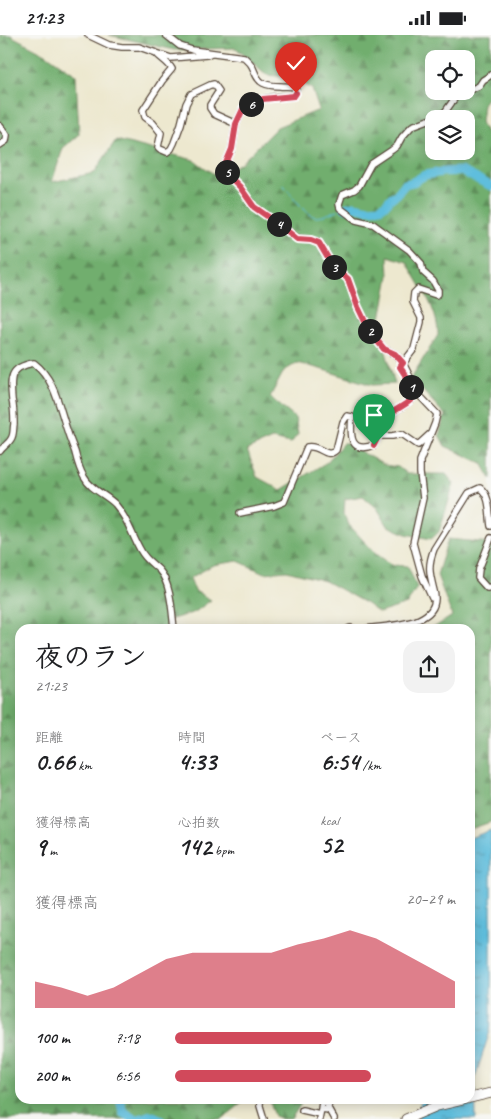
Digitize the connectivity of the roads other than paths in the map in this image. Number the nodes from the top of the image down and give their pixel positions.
1 (88, 35) edge
2 (166, 35) edge
3 (156, 53) junction
4 (211, 53) junction
5 (491, 75) edge
6 (236, 124) junction
7 (0, 126) edge
8 (0, 145) edge
9 (403, 363) junction
10 (431, 432) junction
11 (378, 436) junction
12 (0, 451) edge
13 (240, 513) dead end
14 (491, 526) edge
15 (491, 538) edge
16 (491, 587) edge
17 (435, 599) junction
18 (173, 624) edge
19 (405, 624) edge
20 (491, 1093) edge
21 (475, 1097) edge
22 (260, 1104) edge
23 (445, 1104) edge
24 (302, 1110) dead end
25 (322, 1113) edge
26 (264, 1119) edge
27 (334, 1119) edge
28 (406, 1119) edge

1 - 3 street
2 - 4 street
3 - 4 street
3 - 6 street
4 - 6 street
5 - 9 street
6 - 9 street
7 - 8 street
9 - 10 street
9 - 11 street
10 - 11 street
10 - 17 street
11 - 13 street
12 - 18 street
14 - 17 street
15 - 16 street
17 - 19 street
20 - 21 highway
22 - 26 street
23 - 28 highway
24 - 25 street
25 - 27 street

